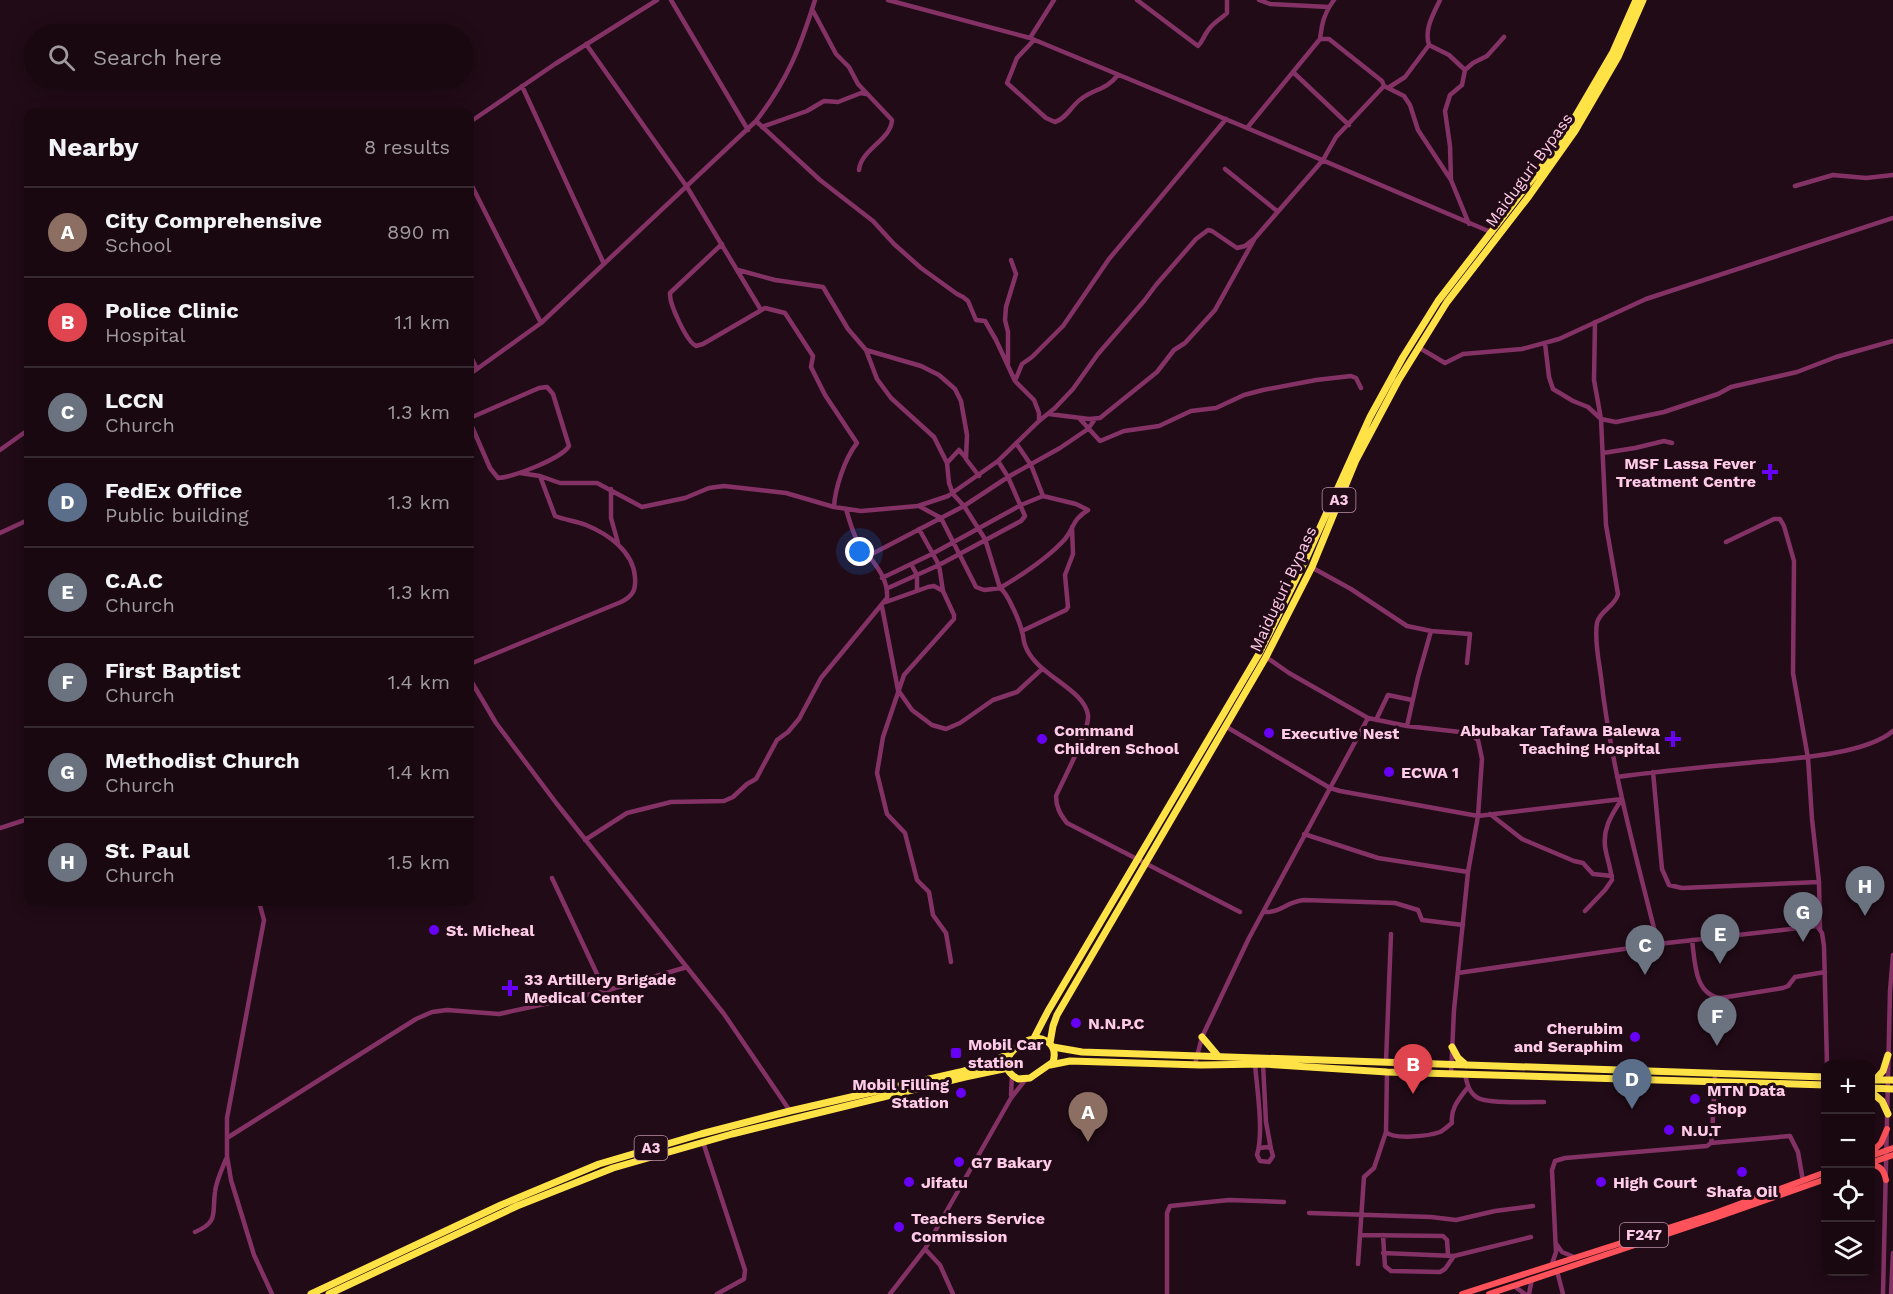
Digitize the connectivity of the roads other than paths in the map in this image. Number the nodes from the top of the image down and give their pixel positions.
1 (657, 0) edge
2 (671, 0) edge
3 (815, 0) edge
4 (888, 0) edge
5 (1054, 0) edge
6 (1137, 0) edge
7 (1227, 0) edge
8 (1259, 0) edge
9 (1334, 0) edge
10 (1440, 0) edge
11 (1636, 0) edge
12 (1643, 0) edge
13 (1329, 6) junction
14 (812, 9) junction
15 (1504, 37) dead end
16 (1032, 39) junction
17 (1320, 39) junction
18 (586, 44) junction
19 (1429, 45) junction
20 (1465, 70) junction
21 (1293, 72) junction
22 (1118, 75) junction
23 (522, 86) junction
24 (1386, 87) junction
25 (867, 94) junction
26 (1226, 119) junction
27 (474, 120) edge
28 (756, 121) junction
29 (1348, 125) junction
30 (762, 127) junction
31 (1247, 128) junction
32 (748, 130) junction
33 (1323, 160) junction
34 (1225, 169) dead end
35 (859, 170) dead end
36 (1893, 175) edge
37 (1451, 180) junction
38 (1795, 186) dead end
39 (687, 187) junction
40 (474, 190) edge
41 (1277, 211) junction
42 (1893, 218) edge
43 (1469, 224) junction
44 (1495, 234) junction
45 (1255, 238) junction
46 (722, 244) junction
47 (1011, 260) dead end
48 (604, 264) junction
49 (738, 270) junction
50 (761, 310) junction
51 (1595, 322) junction
52 (541, 323) junction
53 (1893, 341) edge
54 (1545, 343) junction
55 (1418, 347) junction
56 (866, 350) junction
57 (474, 363) edge
58 (1008, 366) junction
59 (477, 369) junction
60 (474, 371) edge
61 (1015, 381) junction
62 (1361, 388) dead end
63 (1049, 414) junction
64 (474, 416) edge
65 (1079, 418) junction
66 (1095, 419) junction
67 (1601, 419) junction
68 (1039, 421) junction
69 (1088, 429) junction
70 (474, 431) edge
71 (24, 433) edge
72 (1016, 443) junction
73 (1672, 443) dead end
74 (0, 450) edge
75 (1603, 453) junction
76 (966, 459) junction
77 (998, 461) junction
78 (947, 463) junction
79 (1030, 465) junction
80 (520, 473) junction
81 (540, 476) junction
82 (979, 476) junction
83 (1008, 477) junction
84 (610, 489) junction
85 (953, 494) junction
86 (1043, 496) junction
87 (931, 502) junction
88 (1021, 505) junction
89 (918, 506) junction
90 (964, 506) junction
91 (834, 507) junction
92 (846, 509) junction
93 (931, 512) junction
94 (941, 518) junction
95 (24, 522) edge
96 (1072, 527) junction
97 (978, 528) junction
98 (920, 530) junction
99 (0, 534) edge
100 (984, 539) junction
101 (952, 542) junction
102 (1726, 543) dead end
103 (618, 544) junction
104 (932, 554) junction
105 (870, 555) junction
106 (958, 555) junction
107 (911, 564) junction
108 (1304, 564) junction
109 (939, 565) junction
110 (1312, 567) junction
111 (917, 575) junction
112 (882, 578) junction
113 (888, 588) junction
114 (1001, 588) junction
115 (917, 591) junction
116 (943, 591) junction
117 (884, 604) junction
118 (1022, 631) junction
119 (1431, 631) junction
120 (1266, 657) junction
121 (474, 662) edge
122 (1467, 663) dead end
123 (1042, 669) junction
124 (474, 686) edge
125 (898, 690) junction
126 (1412, 700) junction
127 (1368, 718) junction
128 (1376, 720) junction
129 (1223, 725) junction
130 (1407, 726) junction
131 (1893, 731) edge
132 (1808, 758) junction
133 (1653, 772) junction
134 (1617, 777) junction
135 (1330, 788) junction
136 (1622, 799) junction
137 (1490, 814) junction
138 (1478, 816) junction
139 (24, 820) edge
140 (0, 828) edge
141 (1304, 834) junction
142 (585, 840) junction
143 (1142, 861) junction
144 (1468, 872) junction
145 (1612, 876) junction
146 (552, 878) dead end
147 (1819, 882) junction
148 (260, 906) edge
149 (1585, 911) dead end
150 (1240, 912) dead end
151 (1263, 912) junction
152 (1463, 925) junction
153 (1820, 929) junction
154 (1391, 934) dead end
155 (1692, 940) junction
156 (1658, 944) junction
157 (1893, 955) edge
158 (951, 962) dead end
159 (687, 967) junction
160 (1825, 972) junction
161 (1458, 973) junction
162 (604, 991) junction
163 (1202, 1037) junction
164 (1034, 1038) junction
165 (1052, 1045) junction
166 (1452, 1047) junction
167 (1009, 1054) junction
168 (1888, 1055) junction
169 (1196, 1056) junction
170 (1218, 1056) junction
171 (1827, 1060) edge
172 (1386, 1062) junction
173 (1196, 1064) junction
174 (1259, 1064) junction
175 (1050, 1065) junction
176 (1451, 1065) junction
177 (1466, 1065) junction
178 (1548, 1068) junction
179 (1621, 1071) junction
180 (1010, 1072) junction
181 (1387, 1072) junction
182 (1663, 1073) junction
183 (1450, 1074) junction
184 (1465, 1074) junction
185 (1715, 1075) junction
186 (1548, 1077) junction
187 (1821, 1077) edge
188 (1875, 1078) edge
189 (1026, 1079) junction
190 (1621, 1080) junction
191 (1875, 1080) edge
192 (1891, 1080) edge
193 (1663, 1081) junction
194 (1714, 1083) junction
195 (1821, 1085) edge
196 (1468, 1087) junction
197 (1890, 1089) edge
198 (1875, 1094) edge
199 (1011, 1098) junction
200 (1544, 1102) dead end
201 (790, 1111) junction
202 (1888, 1114) junction
203 (1266, 1122) junction
204 (1258, 1123) junction
205 (1887, 1129) junction
206 (1386, 1132) junction
207 (227, 1138) junction
208 (702, 1138) junction
209 (1711, 1143) junction
210 (1259, 1149) junction
211 (1271, 1149) junction
212 (1875, 1150) edge
213 (1890, 1152) edge
214 (1875, 1154) edge
215 (227, 1156) junction
216 (1875, 1161) edge
217 (1875, 1165) edge
218 (1821, 1174) edge
219 (1886, 1180) junction
220 (1803, 1181) junction
221 (1821, 1181) edge
222 (1284, 1202) dead end
223 (1533, 1206) dead end
224 (1309, 1213) dead end
225 (1361, 1215) junction
226 (195, 1232) dead end
227 (1360, 1235) junction
228 (1383, 1235) junction
229 (1531, 1237) dead end
230 (1556, 1243) junction
231 (925, 1249) junction
232 (1383, 1253) junction
233 (1587, 1253) junction
234 (1893, 1253) edge
235 (1448, 1255) junction
236 (1454, 1256) junction
237 (1575, 1257) junction
238 (1589, 1261) junction
239 (1358, 1264) dead end
240 (1552, 1264) junction
241 (1885, 1268) junction
242 (1893, 1269) edge
243 (372, 1270) junction
244 (1557, 1271) junction
245 (1532, 1279) junction
246 (1514, 1286) junction
247 (345, 1291) edge
248 (272, 1294) edge
249 (311, 1294) edge
250 (330, 1294) edge
251 (717, 1294) edge
252 (890, 1294) edge
253 (953, 1294) edge
254 (1167, 1294) edge
255 (1462, 1294) edge
256 (1489, 1294) edge
257 (1527, 1294) edge
258 (1563, 1294) edge
259 (1883, 1294) edge
260 (1891, 1294) edge

1 - 18 street
2 - 32 street
3 - 14 street
4 - 16 street
5 - 16 street
6 - 7 street
8 - 13 street
9 - 13 street
10 - 19 street
11 - 44 highway, Maiduguri Bypass / A3
12 - 44 highway, Maiduguri Bypass / A3
13 - 17 street
14 - 25 street
14 - 28 street
15 - 20 street
16 - 22 street
16 - 22 street
17 - 21 street
17 - 24 street
18 - 23 street
18 - 39 street
19 - 20 street
19 - 24 street
20 - 37 street
21 - 29 street
21 - 31 street
22 - 26 street
23 - 27 street
23 - 48 street
24 - 29 street
24 - 37 street
25 - 30 street
25 - 35 street
26 - 31 street
26 - 61 street
28 - 30 street
28 - 32 street
29 - 33 street
30 - 58 street
31 - 33 street
32 - 39 street
33 - 41 street
33 - 43 street
34 - 41 street
36 - 38 street
37 - 43 street
39 - 46 street
39 - 48 street
40 - 52 street
41 - 45 street
42 - 51 street
43 - 44 street
44 - 55 highway, Maiduguri Bypass / A3
44 - 108 highway, Maiduguri Bypass / A3
45 - 63 street
45 - 66 street
46 - 49 street
46 - 50 street
47 - 58 street
48 - 52 street
49 - 50 street
49 - 56 street
50 - 91 street
51 - 54 street
51 - 67 street
52 - 59 street
53 - 67 street
54 - 55 street
54 - 67 street
55 - 110 highway, Maiduguri Bypass / A3
56 - 76 street
56 - 78 street
57 - 59 street
58 - 61 street
59 - 60 street
61 - 68 street
62 - 69 street
63 - 65 street
63 - 68 street
64 - 80 street
65 - 66 street
65 - 69 street
66 - 69 street
67 - 75 street
68 - 72 street
69 - 79 street
70 - 80 street
71 - 74 street
72 - 77 street
72 - 79 street
73 - 75 street
75 - 134 street
76 - 78 street
76 - 82 street
77 - 82 street
77 - 83 street
78 - 85 street
79 - 83 street
79 - 86 street
80 - 81 street
81 - 84 street
81 - 103 street
82 - 85 street
83 - 88 street
83 - 90 street
84 - 91 street
84 - 103 street
85 - 87 street
85 - 90 street
86 - 88 street
86 - 96 street
87 - 89 street
87 - 93 street
88 - 97 street
88 - 100 street
89 - 92 street
89 - 93 street
90 - 94 street
90 - 97 street
91 - 92 street
92 - 105 street
93 - 94 street
94 - 98 street
94 - 101 street
95 - 99 street
96 - 114 street
96 - 118 street
97 - 100 street
97 - 101 street
98 - 104 street
98 - 105 street
100 - 106 street
100 - 114 street
101 - 104 street
101 - 106 street
102 - 132 street
103 - 121 street
104 - 107 street
104 - 109 street
105 - 112 street
106 - 109 street
106 - 114 street
107 - 111 street
107 - 112 street
108 - 110 street
108 - 129 highway, Maiduguri Bypass / A3
109 - 111 street
109 - 116 street
110 - 119 street
110 - 120 highway, Maiduguri Bypass / A3
111 - 113 street
111 - 115 street
112 - 113 street
113 - 117 street
114 - 118 street
115 - 116 street
115 - 117 street
116 - 125 street
117 - 125 street
117 - 142 street
118 - 123 street
119 - 122 street
119 - 126 street
120 - 127 street
120 - 129 highway, Maiduguri Bypass / A3
123 - 125 street
123 - 143 street
124 - 142 street
125 - 158 street
126 - 128 street
126 - 130 street
127 - 128 street
127 - 135 street
128 - 130 street
129 - 135 street
129 - 143 highway, Maiduguri Bypass / A3
130 - 138 street
131 - 132 street
132 - 133 street
132 - 147 street
133 - 134 street
133 - 147 street
134 - 136 street
135 - 138 street
135 - 141 street
136 - 137 street
136 - 145 street
136 - 156 street
137 - 138 street
137 - 145 street
138 - 144 street
139 - 140 street
141 - 144 street
141 - 151 street
142 - 159 street
143 - 150 street
143 - 164 highway, Maiduguri Bypass / A3
143 - 165 highway, Maiduguri Bypass / A3
144 - 152 street
145 - 149 street
146 - 162 street
147 - 153 street
148 - 207 street
151 - 152 street
151 - 163 street
152 - 161 street
153 - 155 street
153 - 160 street
154 - 172 street
155 - 156 street
155 - 160 street
156 - 161 street
157 - 168 street
159 - 162 street
159 - 201 street
160 - 171 street
161 - 166 street
162 - 207 street
163 - 169 street
163 - 170 highway
164 - 165 highway
164 - 167 highway, A3
165 - 169 highway
165 - 175 highway, A3
166 - 176 street
166 - 177 highway
167 - 180 highway
167 - 201 highway, A3
168 - 188 highway
168 - 192 street
169 - 170 highway
169 - 173 street
170 - 172 highway
172 - 176 highway
173 - 174 highway
173 - 175 highway
174 - 181 highway
174 - 203 street
174 - 204 street
175 - 189 highway
176 - 177 highway
176 - 183 street
177 - 178 highway
178 - 179 highway
178 - 186 highway
179 - 182 highway
179 - 190 highway
180 - 189 highway, A3
180 - 199 street
180 - 208 highway, A3
181 - 183 highway
181 - 206 street
182 - 185 highway
182 - 193 highway
183 - 184 highway
184 - 186 highway
184 - 196 street
185 - 187 highway
185 - 194 street
186 - 190 highway
189 - 199 street
190 - 193 highway
191 - 192 highway
192 - 197 street
193 - 194 highway
194 - 195 highway
194 - 209 street
196 - 200 street
196 - 206 street
197 - 202 street
198 - 202 highway
199 - 231 street
201 - 208 highway, A3
202 - 205 street
203 - 204 street
203 - 211 street
204 - 210 street
205 - 212 main road
205 - 213 street
206 - 225 street
207 - 215 street
208 - 243 highway, A3
208 - 251 street
209 - 220 street
209 - 230 street
210 - 211 street
210 - 211 street
213 - 214 main road
213 - 216 main road
213 - 219 street
215 - 226 street
215 - 248 street
217 - 219 main road
218 - 220 main road, F247
219 - 241 street
220 - 233 main road, F247
221 - 238 main road, F247
222 - 254 street
223 - 225 street
224 - 225 street
225 - 227 street
227 - 228 street
227 - 239 street
228 - 232 street
228 - 235 street
229 - 236 street
230 - 237 street
230 - 240 street
231 - 252 street
231 - 253 street
232 - 235 street
232 - 236 street
233 - 237 main road, F247
233 - 238 main road
234 - 242 street
235 - 236 street
237 - 240 main road, F247
238 - 244 main road, F247
240 - 255 main road, F247
241 - 242 street
241 - 259 street
242 - 260 street
243 - 247 highway, A3
243 - 249 highway, A3
244 - 245 main road, F247
244 - 258 street
245 - 246 main road, F247
245 - 257 street
246 - 256 main road, F247
246 - 257 street
247 - 250 highway, A3

